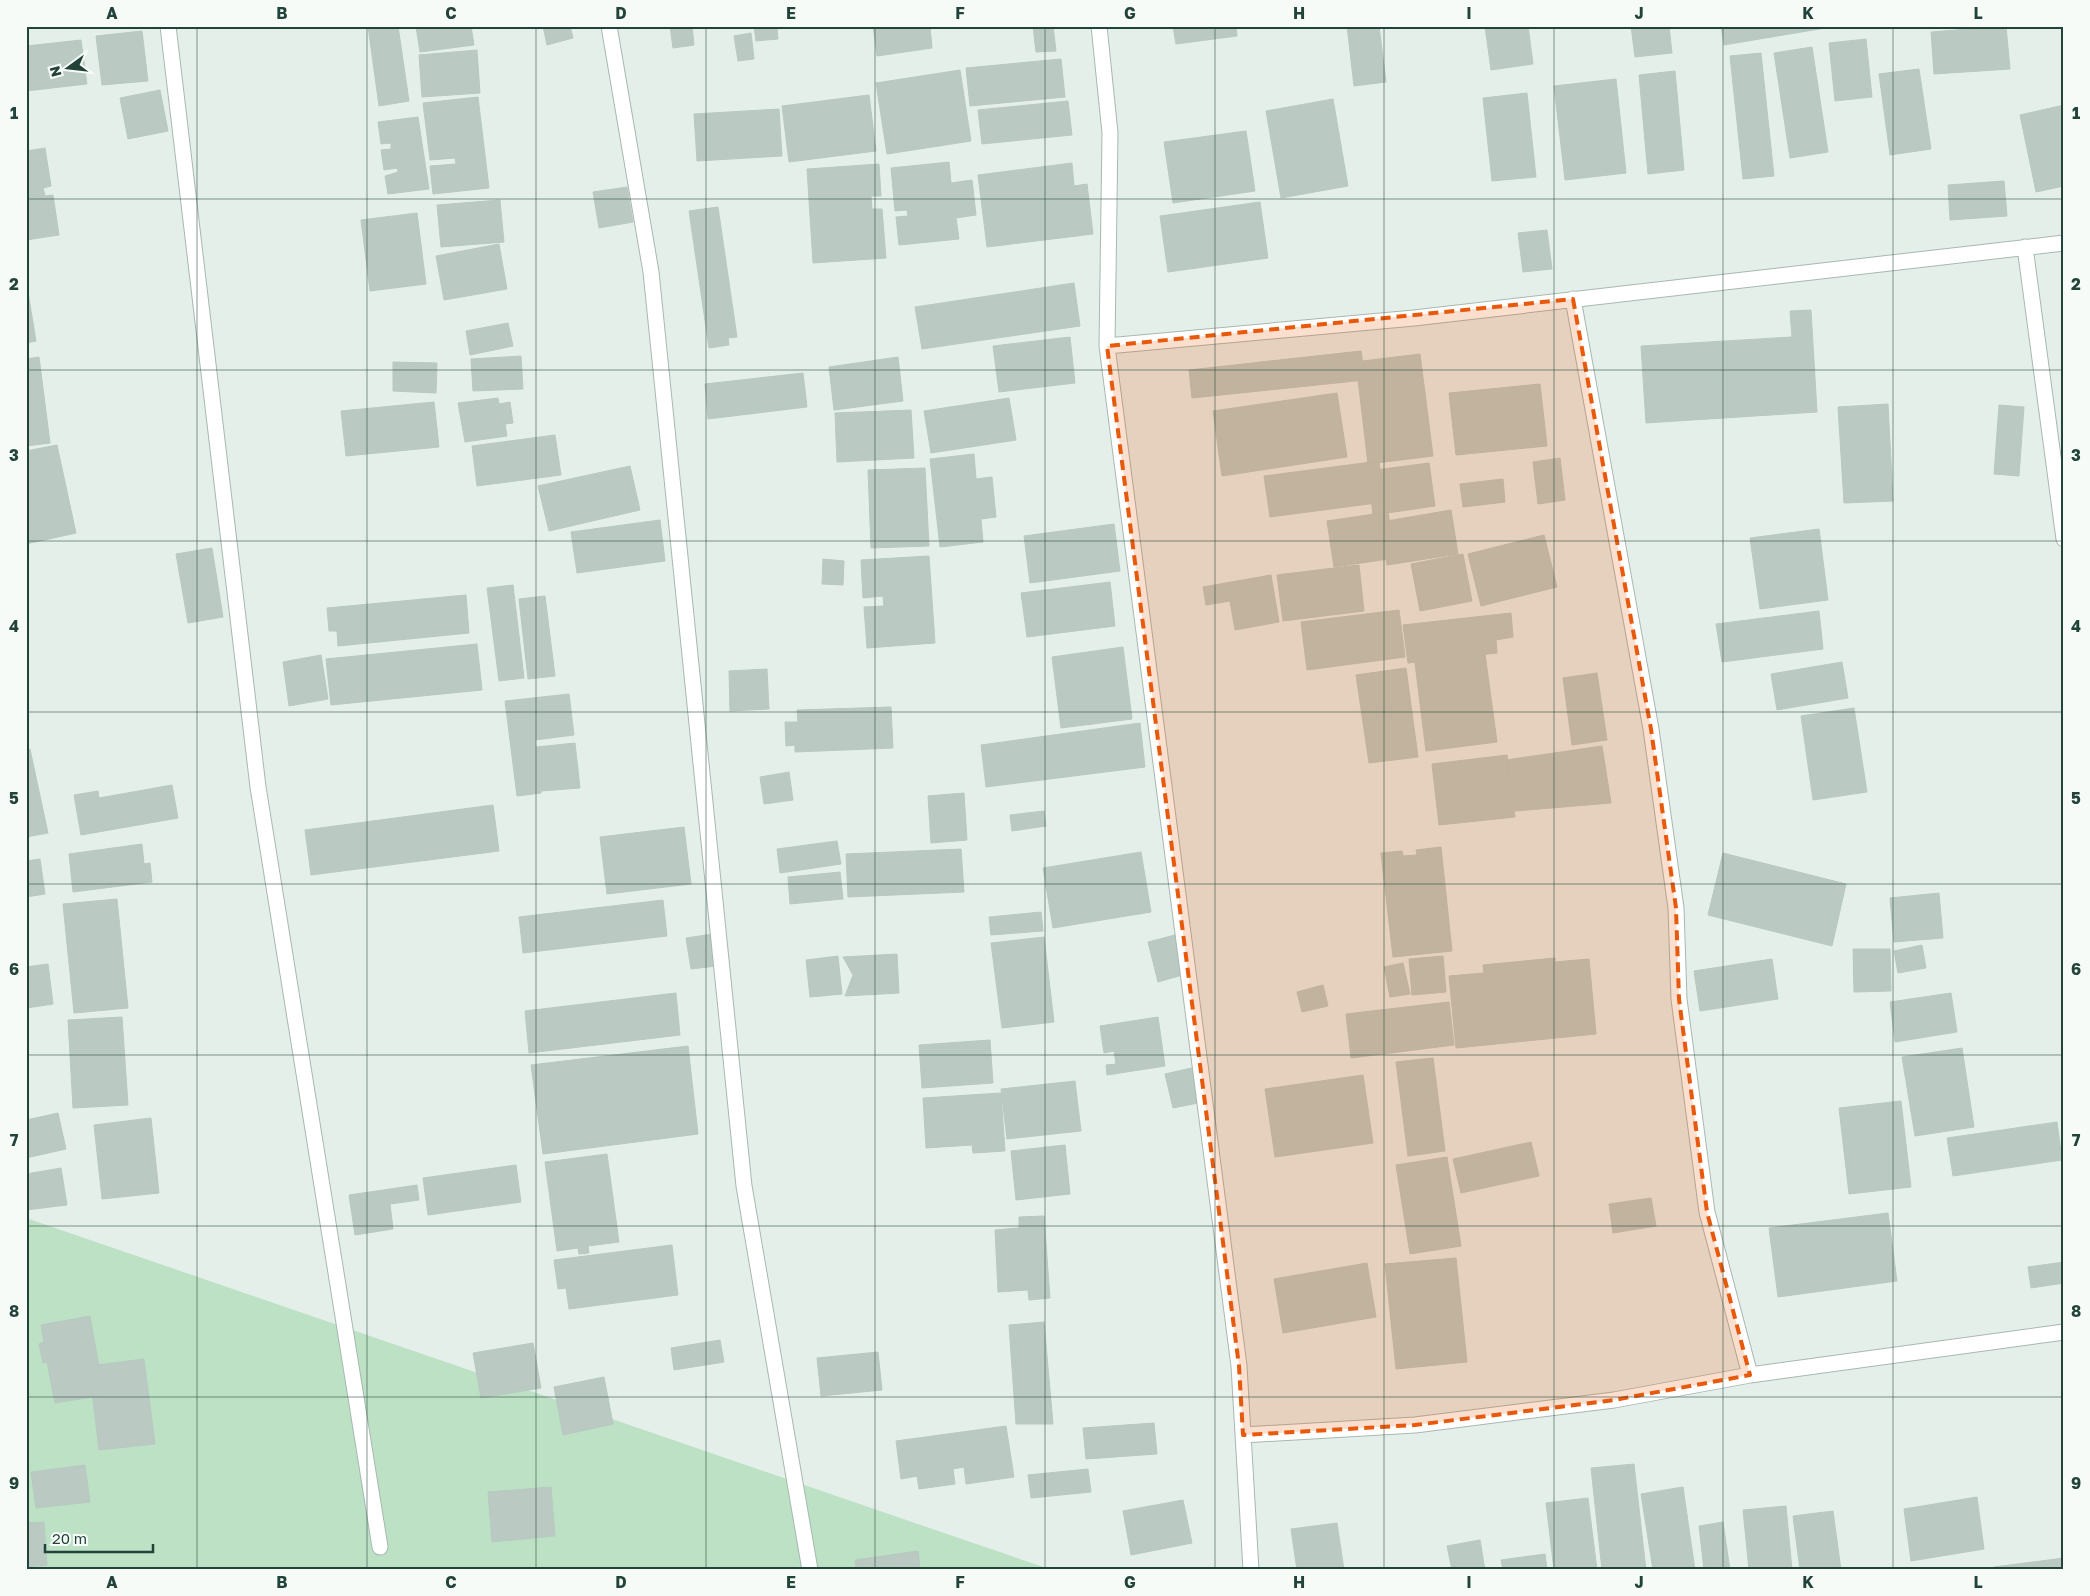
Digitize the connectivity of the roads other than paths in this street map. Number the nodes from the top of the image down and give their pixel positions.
1 (168, 26) edge
2 (609, 26) edge
3 (1099, 26) edge
4 (2064, 243) edge
5 (2025, 247) junction
6 (1573, 299) junction
7 (1107, 346) junction
8 (2064, 539) edge
9 (2064, 1332) edge
10 (1750, 1375) junction
11 (1243, 1435) junction
12 (380, 1547) dead end
13 (810, 1570) edge
14 (1251, 1570) edge

1 - 12 street
2 - 13 street
3 - 7 street
4 - 5 street
5 - 6 street
5 - 8 street
6 - 7 street
6 - 10 street
7 - 11 street
9 - 10 street
10 - 11 street
11 - 14 street

